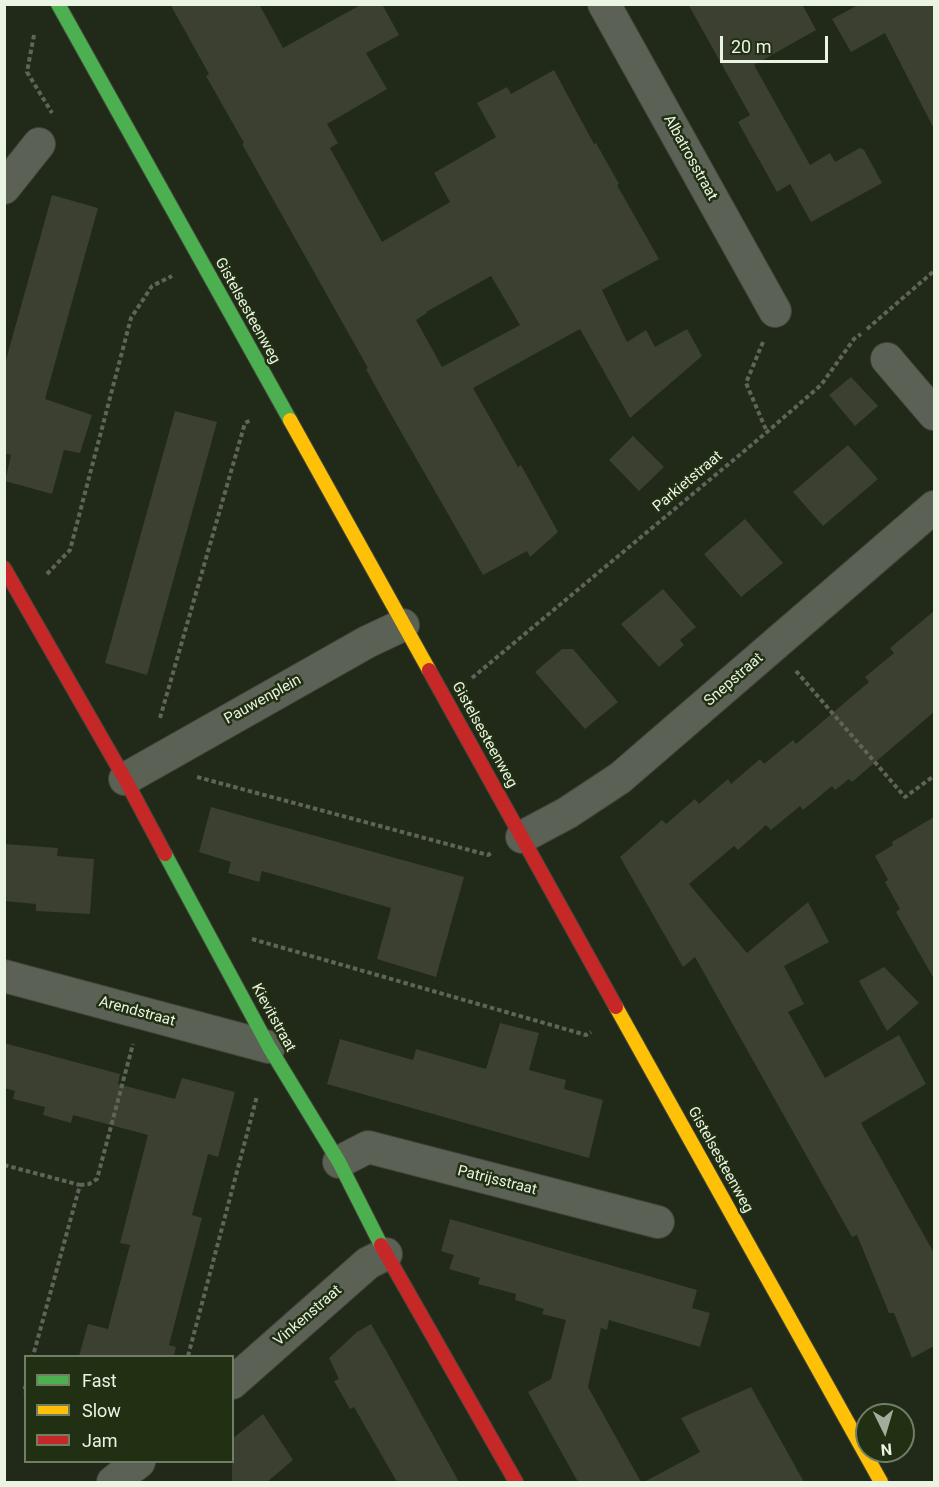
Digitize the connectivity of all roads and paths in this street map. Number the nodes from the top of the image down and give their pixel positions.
1 (58, 4) edge
2 (604, 4) edge
3 (36, 27) dead end
4 (39, 144) joint
5 (4, 188) edge
6 (202, 263) junction
7 (934, 271) edge
8 (775, 311) joint
9 (887, 359) dead end
10 (281, 405) junction
11 (934, 414) edge
12 (767, 432) junction
13 (934, 507) edge
14 (8, 584) edge
15 (403, 625) junction
16 (774, 645) junction
17 (442, 695) junction
18 (163, 756) junction
19 (934, 776) edge
20 (125, 779) junction
21 (522, 837) junction
22 (214, 944) junction
23 (4, 976) edge
24 (142, 1013) junction
25 (621, 1018) junction
26 (276, 1058) junction
27 (339, 1162) junction
28 (4, 1165) edge
29 (80, 1185) junction
30 (658, 1222) dead end
31 (386, 1254) junction
32 (33, 1355) edge
33 (188, 1355) edge
34 (234, 1381) edge
35 (137, 1463) edge
36 (113, 1482) edge
37 (516, 1482) edge
38 (880, 1482) edge

1 - 6 main road, Gistelsesteenweg
2 - 8 street, Albatrosstraat
3 - 4 path
4 - 5 street
6 - 10 main road, Gistelsesteenweg
6 - 14 path
7 - 12 path, Parkietstraat
8 - 12 path
9 - 11 street
10 - 15 main road, Gistelsesteenweg
10 - 18 path
12 - 17 path, Parkietstraat
13 - 16 street, Snepstraat
14 - 20 main road, Kievitstraat
15 - 17 main road, Gistelsesteenweg
15 - 18 street, Pauwenplein
16 - 19 path
16 - 21 street, Snepstraat
17 - 21 main road, Gistelsesteenweg
18 - 20 street, Pauwenplein
18 - 21 path
20 - 22 main road, Kievitstraat
21 - 25 main road, Gistelsesteenweg
22 - 25 path
22 - 26 main road, Kievitstraat
23 - 24 street, Arendstraat
24 - 26 street, Arendstraat
24 - 29 path
25 - 38 main road, Gistelsesteenweg
26 - 27 main road, Kievitstraat
26 - 33 path
27 - 30 street, Patrijsstraat
27 - 31 main road, Kievitstraat
28 - 29 path
29 - 32 path
31 - 34 street, Vinkenstraat
31 - 37 main road, Kievitstraat
35 - 36 street

